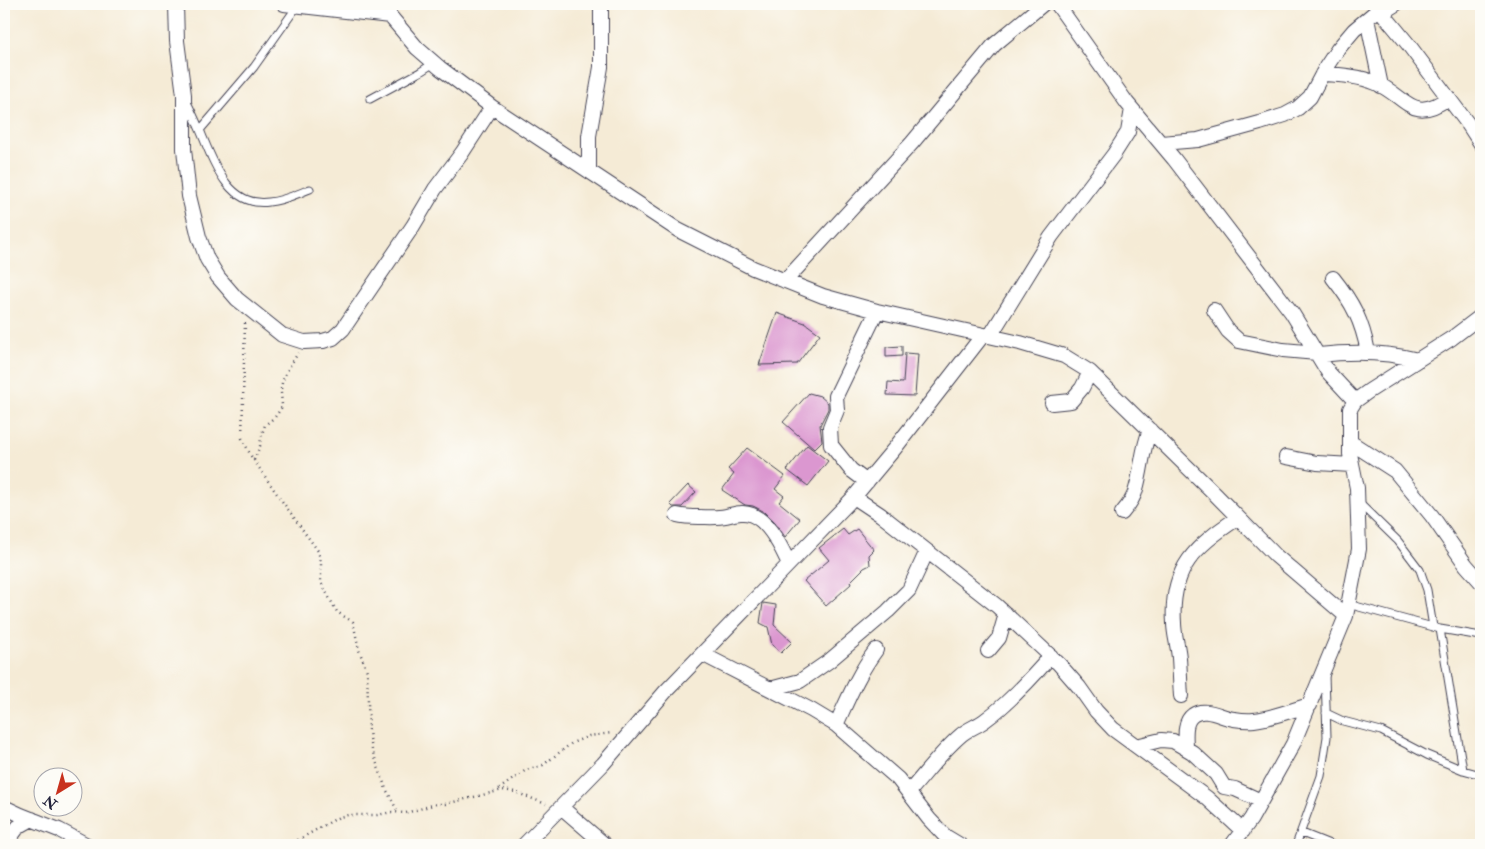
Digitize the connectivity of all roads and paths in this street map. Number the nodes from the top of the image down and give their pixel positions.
1 (176, 4) edge
2 (601, 4) edge
3 (1044, 4) edge
4 (1057, 4) edge
5 (1396, 4) edge
6 (291, 5) edge
7 (345, 7) edge
8 (1379, 8) edge
9 (388, 10) edge
10 (1367, 19) junction
11 (434, 63) junction
12 (1322, 74) junction
13 (1381, 86) junction
14 (184, 95) junction
15 (1448, 98) junction
16 (370, 99) dead end
17 (492, 107) junction
18 (1132, 109) junction
19 (200, 130) junction
20 (1161, 143) junction
21 (1481, 144) edge
22 (589, 170) junction
23 (310, 189) dead end
24 (1333, 278) dead end
25 (784, 281) junction
26 (247, 308) junction
27 (1214, 310) dead end
28 (877, 311) junction
29 (1481, 316) edge
30 (986, 335) junction
31 (304, 342) junction
32 (1368, 352) junction
33 (1318, 354) junction
34 (1418, 360) junction
35 (1090, 372) junction
36 (1355, 400) junction
37 (1052, 403) dead end
38 (1150, 430) junction
39 (1350, 442) junction
40 (1286, 457) dead end
41 (254, 460) junction
42 (1352, 465) junction
43 (867, 482) junction
44 (854, 498) junction
45 (1357, 501) junction
46 (1122, 513) dead end
47 (676, 515) dead end
48 (1238, 518) junction
49 (927, 551) junction
50 (789, 564) junction
51 (1481, 582) edge
52 (1347, 610) junction
53 (1006, 614) junction
54 (1437, 628) junction
55 (1481, 636) edge
56 (876, 650) dead end
57 (988, 651) dead end
58 (702, 654) junction
59 (1051, 656) junction
60 (1324, 669) junction
61 (770, 689) junction
62 (1181, 696) dead end
63 (1310, 704) junction
64 (1326, 713) junction
65 (836, 726) junction
66 (629, 734) junction
67 (1136, 746) junction
68 (1186, 748) junction
69 (1462, 770) junction
70 (1481, 774) edge
71 (498, 790) junction
72 (909, 792) junction
73 (1261, 801) junction
74 (4, 807) edge
75 (560, 809) junction
76 (398, 812) junction
77 (32, 820) junction
78 (1243, 831) junction
79 (1302, 833) junction
80 (6, 845) edge
81 (87, 845) edge
82 (289, 845) edge
83 (524, 845) edge
84 (605, 845) edge
85 (960, 845) edge
86 (1232, 845) edge
87 (1296, 845) edge
88 (1332, 845) edge

1 - 14 street
2 - 22 street
3 - 25 street
4 - 18 street
5 - 8 street
6 - 7 street
6 - 19 lane
7 - 9 street
8 - 10 street
8 - 15 street
9 - 11 street
10 - 12 street
10 - 13 street
11 - 16 lane
11 - 17 street
12 - 13 street
12 - 20 street
13 - 15 street
14 - 19 lane
14 - 26 street
15 - 21 street
17 - 22 street
17 - 31 street
18 - 20 street
18 - 30 street
19 - 23 lane
20 - 33 street
22 - 25 street
24 - 32 street
25 - 28 street
26 - 31 street
26 - 41 path
27 - 33 street
28 - 30 street
28 - 43 street
29 - 34 street
30 - 35 street
30 - 43 street
31 - 41 path
32 - 33 street
32 - 34 street
33 - 36 street
34 - 36 street
35 - 37 street
35 - 38 street
36 - 39 street
38 - 46 street
38 - 48 street
39 - 42 street
39 - 51 street
40 - 42 street
41 - 76 path
42 - 45 street
43 - 44 street
44 - 49 street
44 - 50 street
45 - 52 street
45 - 54 lane
47 - 50 street
48 - 52 street
48 - 62 street
49 - 53 street
49 - 61 street
50 - 58 street
52 - 54 lane
52 - 60 street
53 - 57 street
53 - 59 street
54 - 55 lane
54 - 69 lane
56 - 65 street
58 - 61 street
58 - 66 street
59 - 67 street
59 - 72 street
60 - 63 street
60 - 64 lane
61 - 65 street
63 - 68 street
63 - 73 street
64 - 69 lane
64 - 79 lane
65 - 72 street
66 - 71 path
66 - 75 street
67 - 68 street
67 - 78 street
68 - 73 street
69 - 70 lane
71 - 75 path
71 - 76 path
72 - 85 street
73 - 78 street
74 - 77 street
75 - 83 street
75 - 84 street
76 - 82 path
77 - 80 street
77 - 81 street
78 - 86 street
79 - 87 lane
79 - 88 lane

